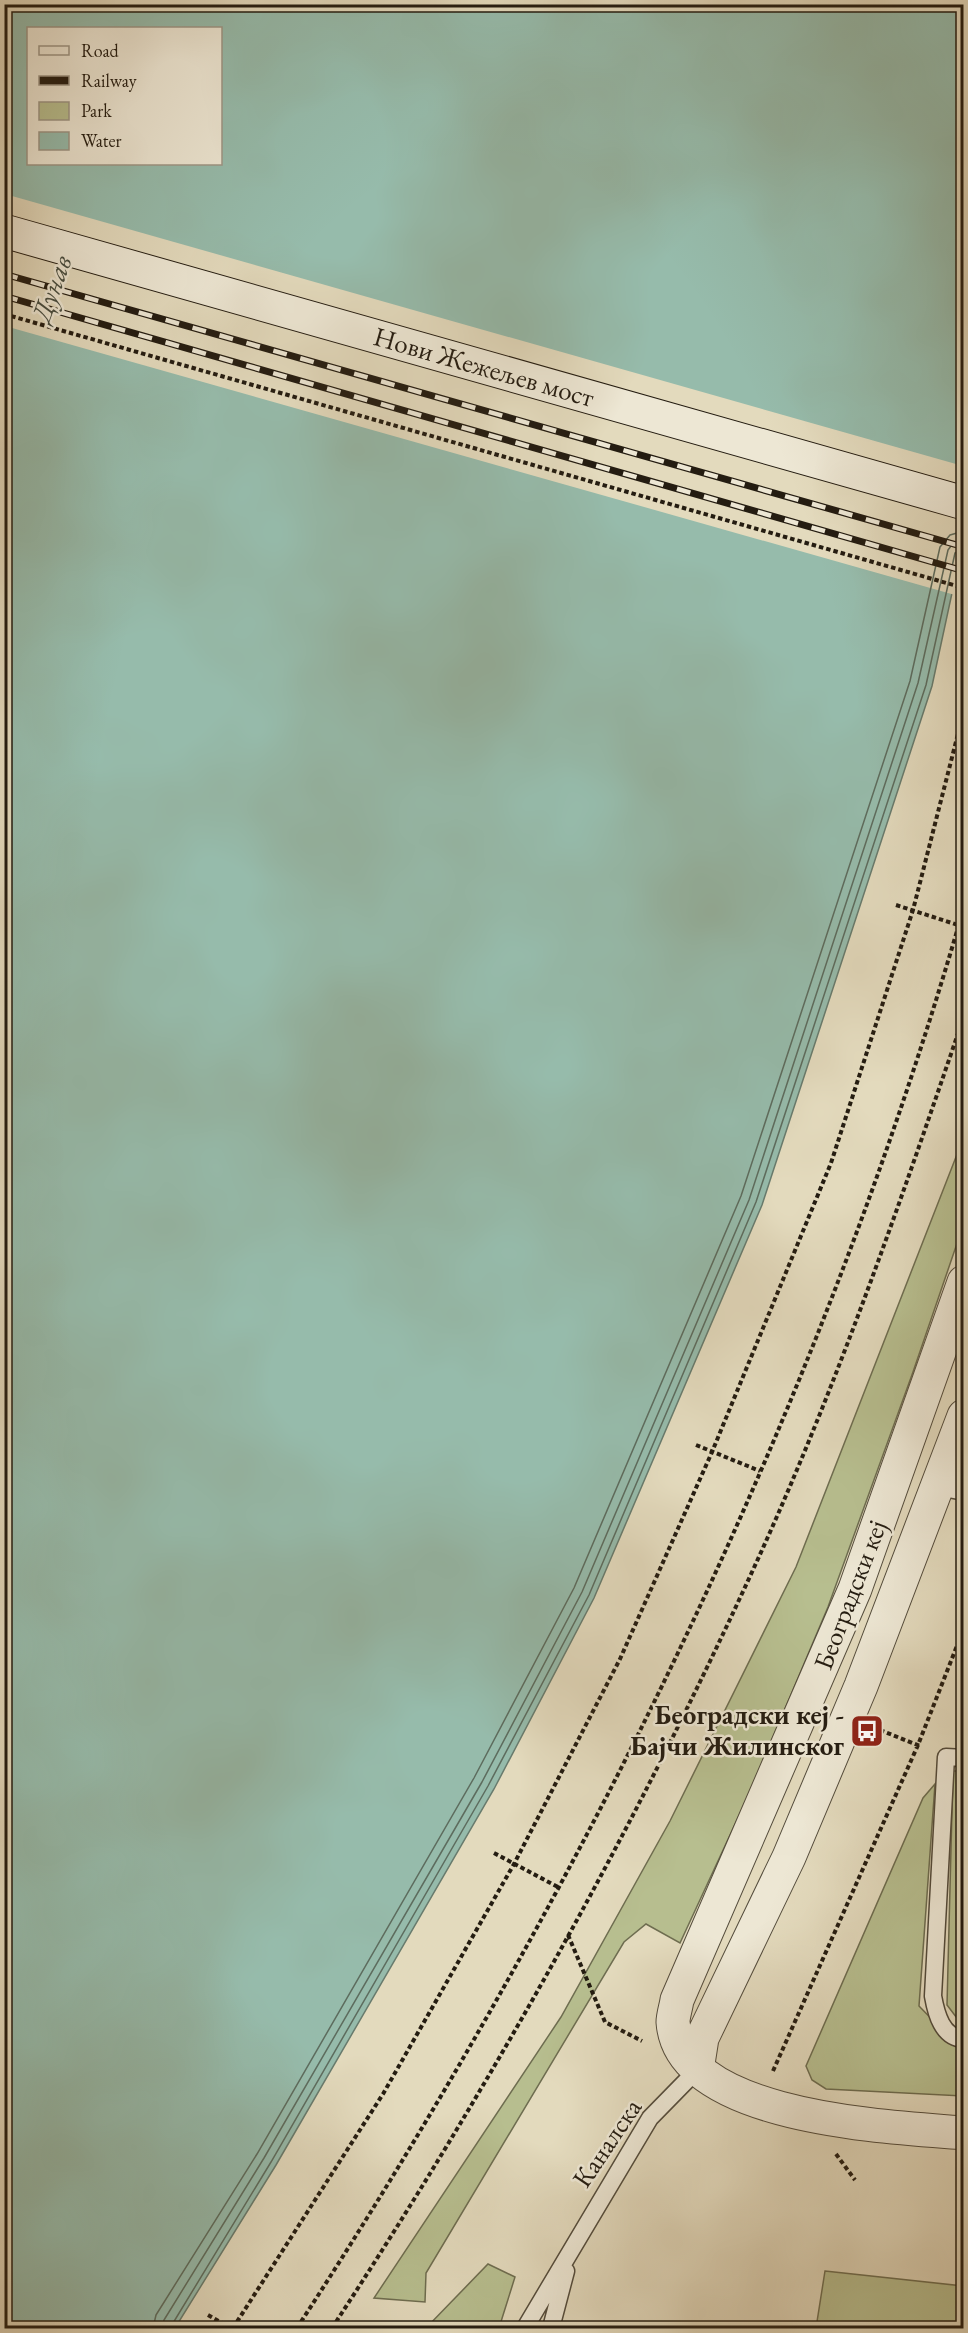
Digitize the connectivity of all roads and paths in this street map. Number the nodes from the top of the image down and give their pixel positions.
1 (4, 231) edge
2 (4, 314) edge
3 (963, 503) edge
4 (963, 588) edge
5 (960, 726) dead end
6 (897, 906) dead end
7 (963, 907) edge
8 (913, 910) junction
9 (958, 925) junction
10 (963, 1016) edge
11 (963, 1282) edge
12 (963, 1416) edge
13 (696, 1445) dead end
14 (712, 1452) junction
15 (760, 1472) junction
16 (951, 1489) edge
17 (963, 1628) edge
18 (871, 1726) dead end
19 (918, 1745) junction
20 (945, 1757) junction
21 (963, 1758) edge
22 (494, 1853) dead end
23 (514, 1864) junction
24 (558, 1887) junction
25 (568, 1934) junction
26 (963, 2039) edge
27 (646, 2043) dead end
28 (697, 2070) junction
29 (759, 2102) junction
30 (963, 2133) edge
31 (571, 2253) junction
32 (208, 2315) dead end
33 (232, 2328) edge
34 (297, 2328) edge
35 (332, 2328) edge
36 (525, 2328) edge
37 (551, 2328) edge

1 - 3 street, Нови Жежељев мост
2 - 4 path
5 - 8 path
6 - 8 path
7 - 9 path
8 - 9 path
8 - 14 path
9 - 15 path
10 - 25 path
11 - 28 street, Београдски кеј
12 - 16 street, Београдски кеј
13 - 14 path
14 - 15 path
14 - 23 path
15 - 24 path
16 - 28 street, Београдски кеј
17 - 19 path
18 - 19 path
19 - 20 path
19 - 29 path
20 - 21 lane
20 - 26 lane
22 - 23 path
23 - 24 path
23 - 33 path
24 - 34 path
25 - 27 path
25 - 35 path
28 - 29 street
28 - 31 lane, Каналска
29 - 30 street
31 - 36 lane, Каналска
31 - 37 lane, Каналска
32 - 33 path

